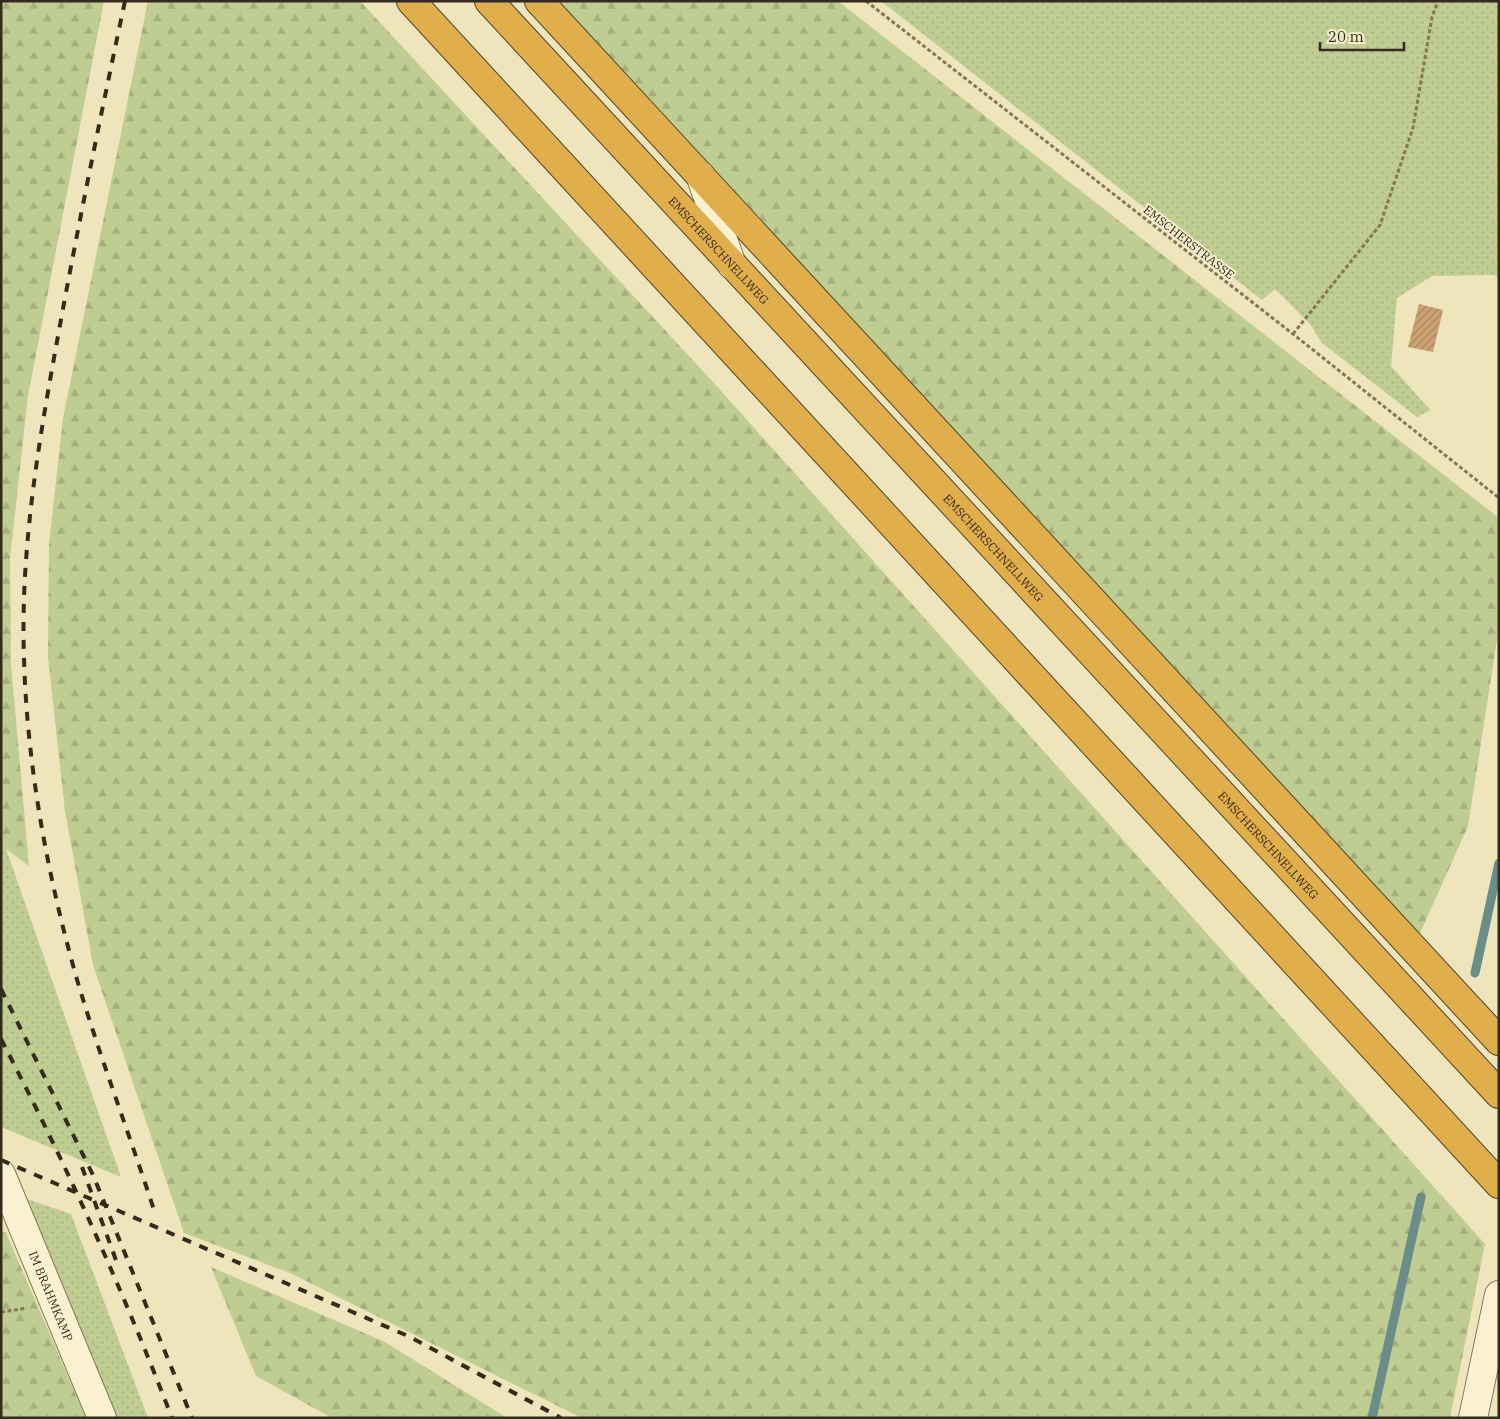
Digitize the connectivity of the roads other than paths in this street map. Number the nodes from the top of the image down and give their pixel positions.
1 (411, 1) edge
2 (489, 1) edge
3 (539, 1) edge
4 (700, 175) junction
5 (732, 265) junction
6 (1499, 1041) edge
7 (1499, 1094) edge
8 (1, 1174) edge
9 (1499, 1184) edge
10 (1499, 1295) edge
11 (1475, 1409) edge
12 (102, 1418) edge

1 - 9 highway
2 - 5 highway, EMSCHERSCHNELLWEG
3 - 4 highway
4 - 5 street
4 - 6 highway
5 - 7 highway, EMSCHERSCHNELLWEG
8 - 12 street, IM BRAHMKAMP
10 - 11 street

